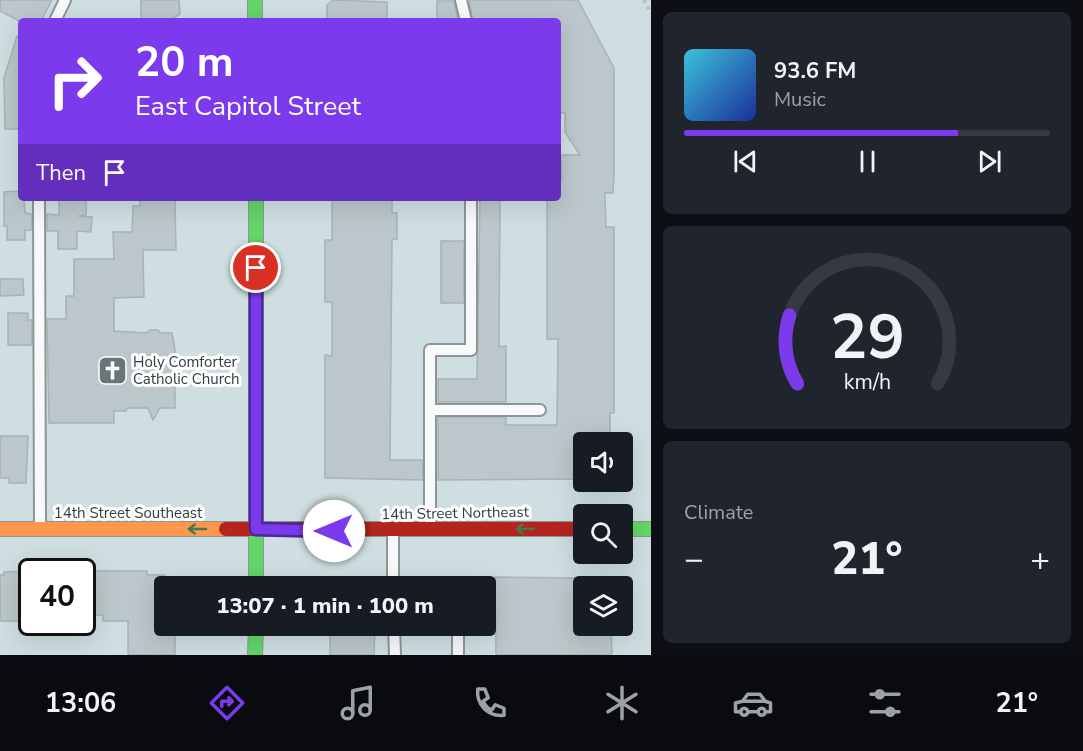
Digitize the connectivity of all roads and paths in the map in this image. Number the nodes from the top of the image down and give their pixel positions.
1 (65, 0) edge
2 (255, 0) edge
3 (461, 0) edge
4 (644, 0) edge
5 (651, 14) edge
6 (56, 18) edge
7 (255, 18) edge
8 (465, 18) edge
9 (39, 201) edge
10 (256, 201) edge
11 (471, 201) edge
12 (430, 410) junction
13 (540, 410) dead end
14 (0, 529) edge
15 (39, 529) junction
16 (256, 529) junction
17 (573, 529) edge
18 (633, 529) edge
19 (651, 529) edge
20 (430, 530) junction
21 (393, 531) junction
22 (256, 576) edge
23 (393, 576) edge
24 (256, 636) edge
25 (394, 636) edge
26 (458, 636) edge
27 (255, 655) edge
28 (395, 655) edge
29 (458, 655) edge

1 - 6 lane
2 - 7 street
3 - 8 lane
4 - 5 path
9 - 15 lane
10 - 16 street
11 - 12 lane
12 - 13 lane
12 - 20 lane
14 - 15 street, 14th Street Southeast
16 -> 15 street, 14th Street Southeast
16 - 21 street, 14th Street Northeast
16 - 22 street
17 -> 20 street, 14th Street Northeast
18 - 19 street
20 - 21 street, 14th Street Northeast
21 - 23 lane
24 - 27 street
25 - 28 lane
26 - 29 lane

